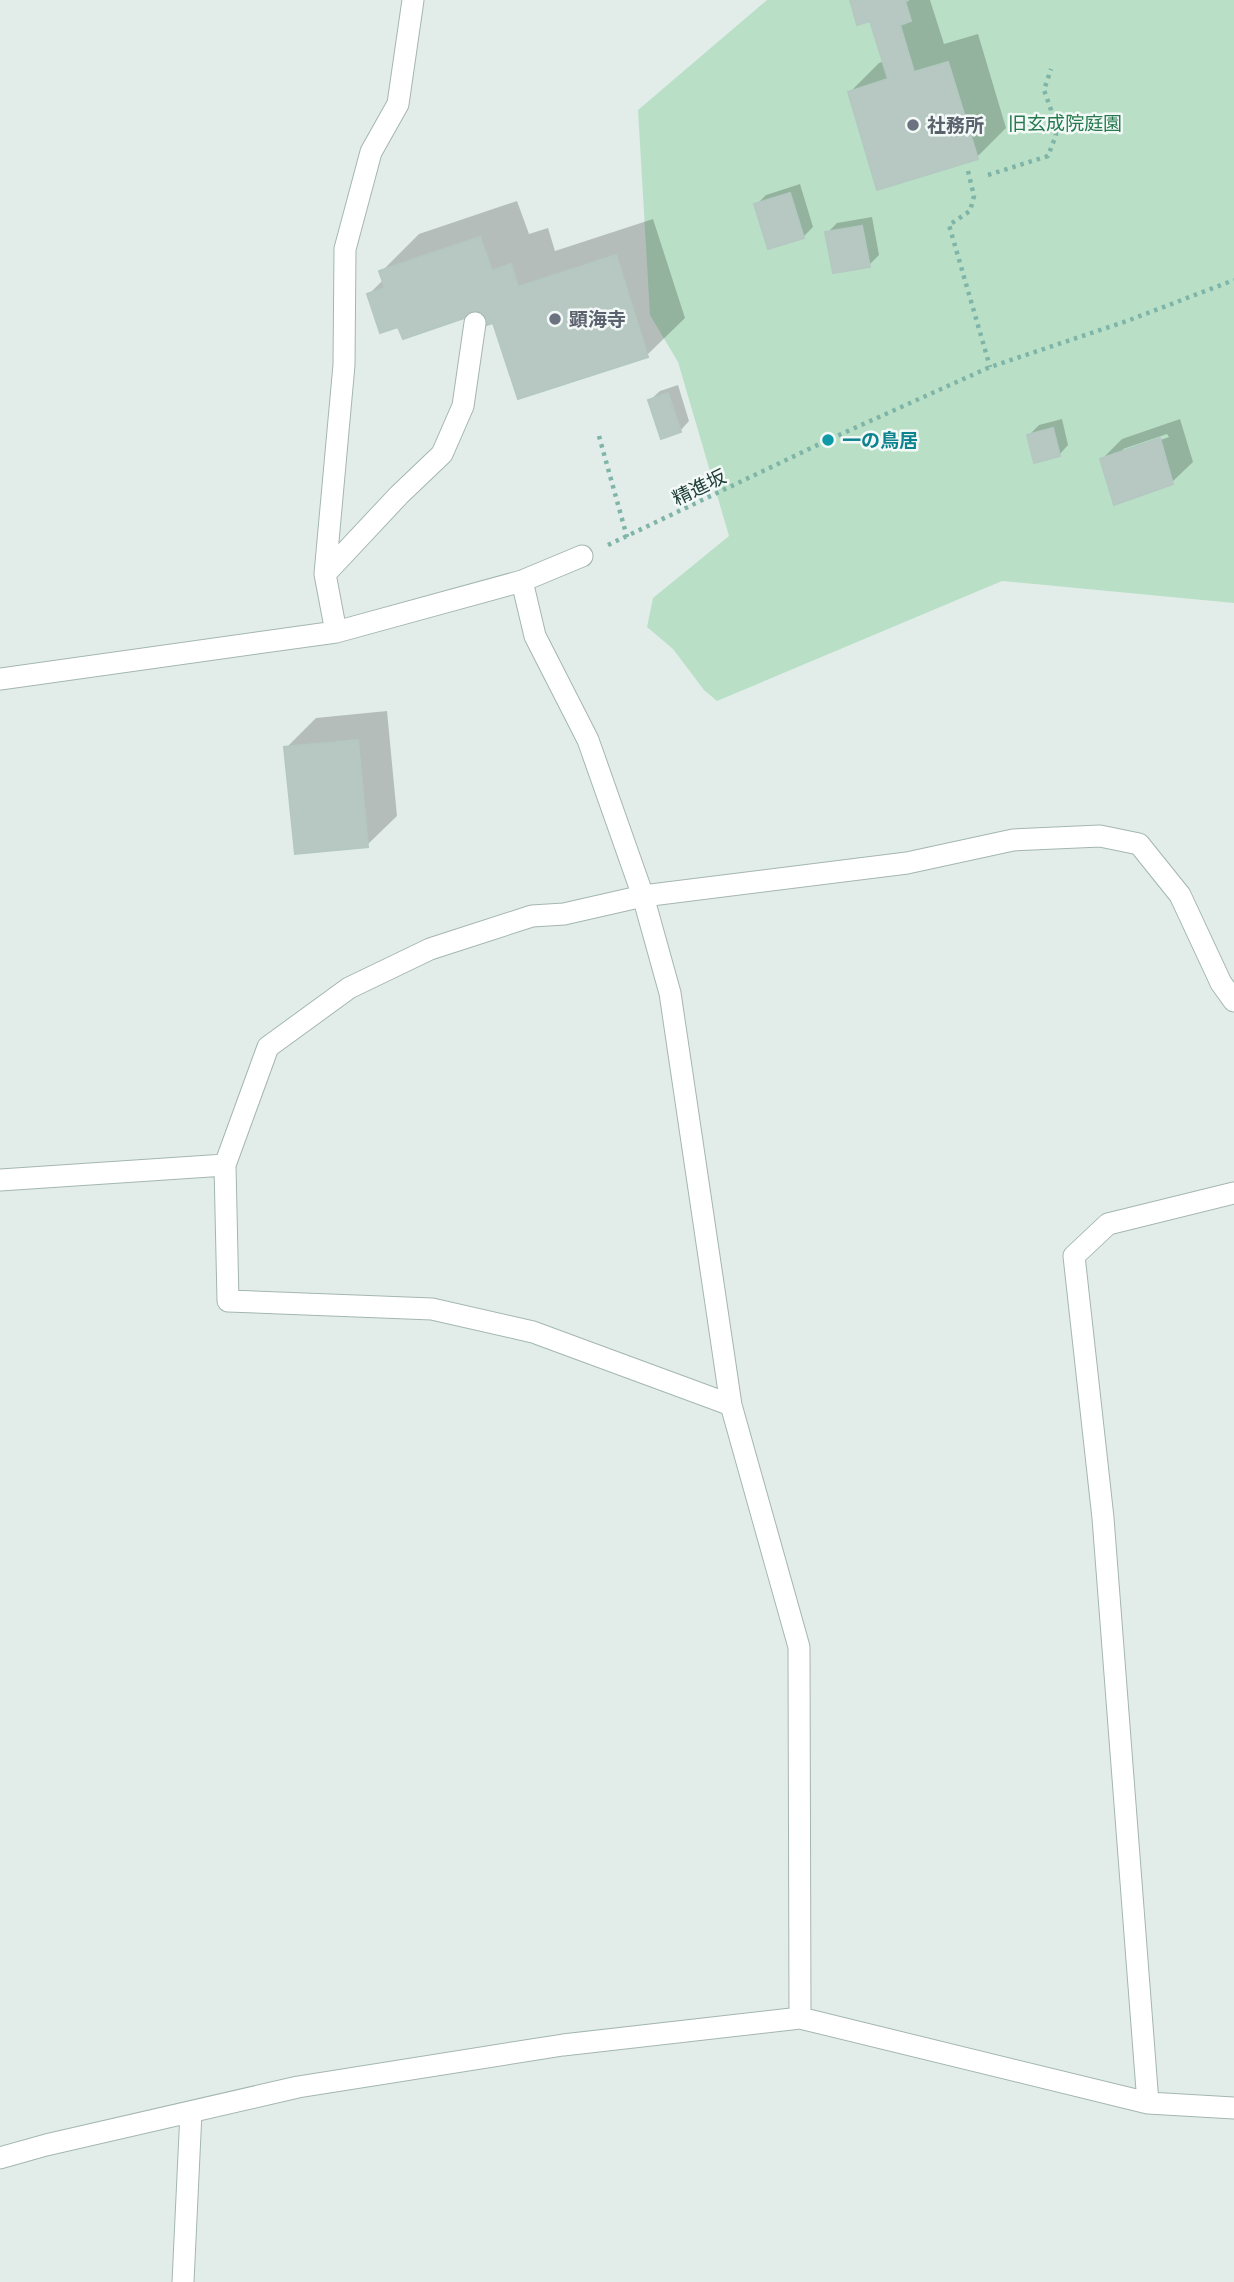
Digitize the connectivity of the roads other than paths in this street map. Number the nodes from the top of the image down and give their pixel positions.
1 (413, 0) edge
2 (475, 323) dead end
3 (582, 556) road end
4 (326, 574) junction
5 (522, 581) junction
6 (336, 632) junction
7 (0, 679) edge
8 (643, 896) junction
9 (1234, 1001) edge
10 (225, 1165) junction
11 (0, 1180) edge
12 (1234, 1194) edge
13 (731, 1405) junction
14 (800, 2018) junction
15 (1147, 2103) junction
16 (1234, 2108) edge
17 (191, 2112) junction
18 (0, 2158) edge
19 (183, 2282) edge

1 - 4 street
2 - 4 street
3 - 5 street
4 - 6 street
5 - 6 street
5 - 8 street
6 - 7 street
8 - 9 street
8 - 10 street
8 - 13 street
10 - 11 street
10 - 13 street
12 - 15 street
13 - 14 street
14 - 15 street
14 - 17 street
15 - 16 street
17 - 18 street
17 - 19 street

